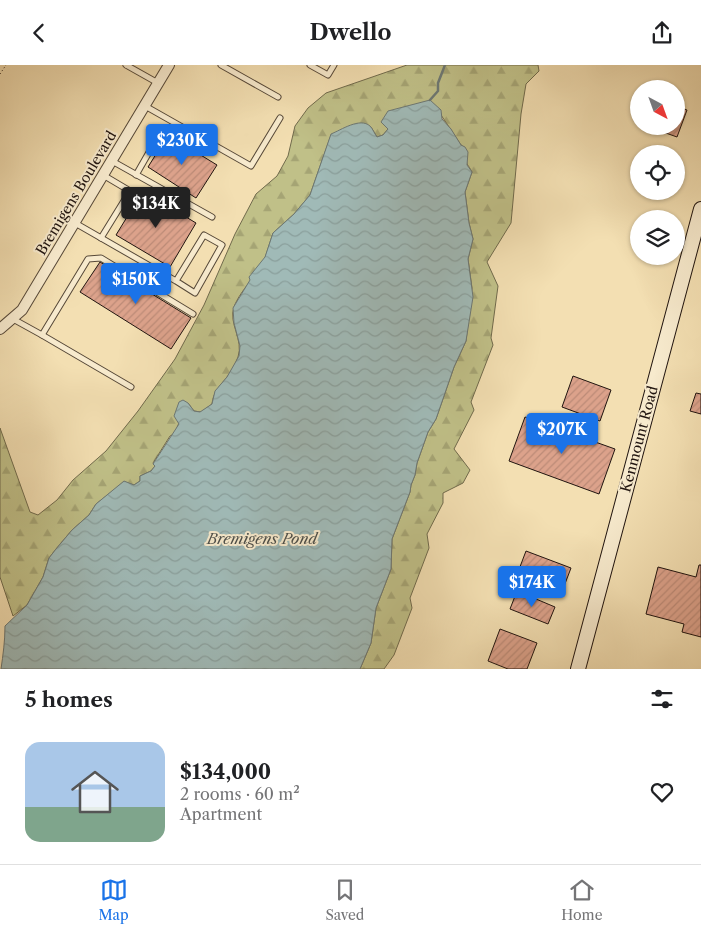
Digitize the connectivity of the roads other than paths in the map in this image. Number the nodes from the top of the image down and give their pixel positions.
1 (126, 65) edge
2 (169, 65) edge
3 (221, 65) edge
4 (310, 65) edge
5 (334, 65) edge
6 (134, 67) edge
7 (158, 83) junction
8 (278, 97) dead end
9 (145, 106) junction
10 (280, 118) dead end
11 (156, 140) dead end
12 (112, 161) junction
13 (103, 175) junction
14 (136, 175) junction
15 (701, 209) edge
16 (212, 217) dead end
17 (75, 223) junction
18 (101, 238) junction
19 (176, 281) junction
20 (193, 314) dead end
21 (13, 319) junction
22 (0, 329) edge
23 (42, 335) junction
24 (132, 387) dead end
25 (578, 669) edge

1 - 6 lane
2 - 7 street, Bremigens Boulevard
3 - 8 lane
4 - 5 lane
6 - 7 lane
7 - 9 street, Bremigens Boulevard
9 - 10 lane
9 - 12 street, Bremigens Boulevard
11 - 14 lane
12 - 13 street, Bremigens Boulevard
12 - 14 lane
13 - 17 street, Bremigens Boulevard
13 - 18 lane
14 - 16 lane
15 - 25 main road, Kenmount Road
17 - 18 lane
17 - 21 street, Bremigens Boulevard
18 - 19 lane
19 - 19 lane
20 - 23 lane
21 - 22 street, Bremigens Boulevard
21 - 23 lane
23 - 24 lane

